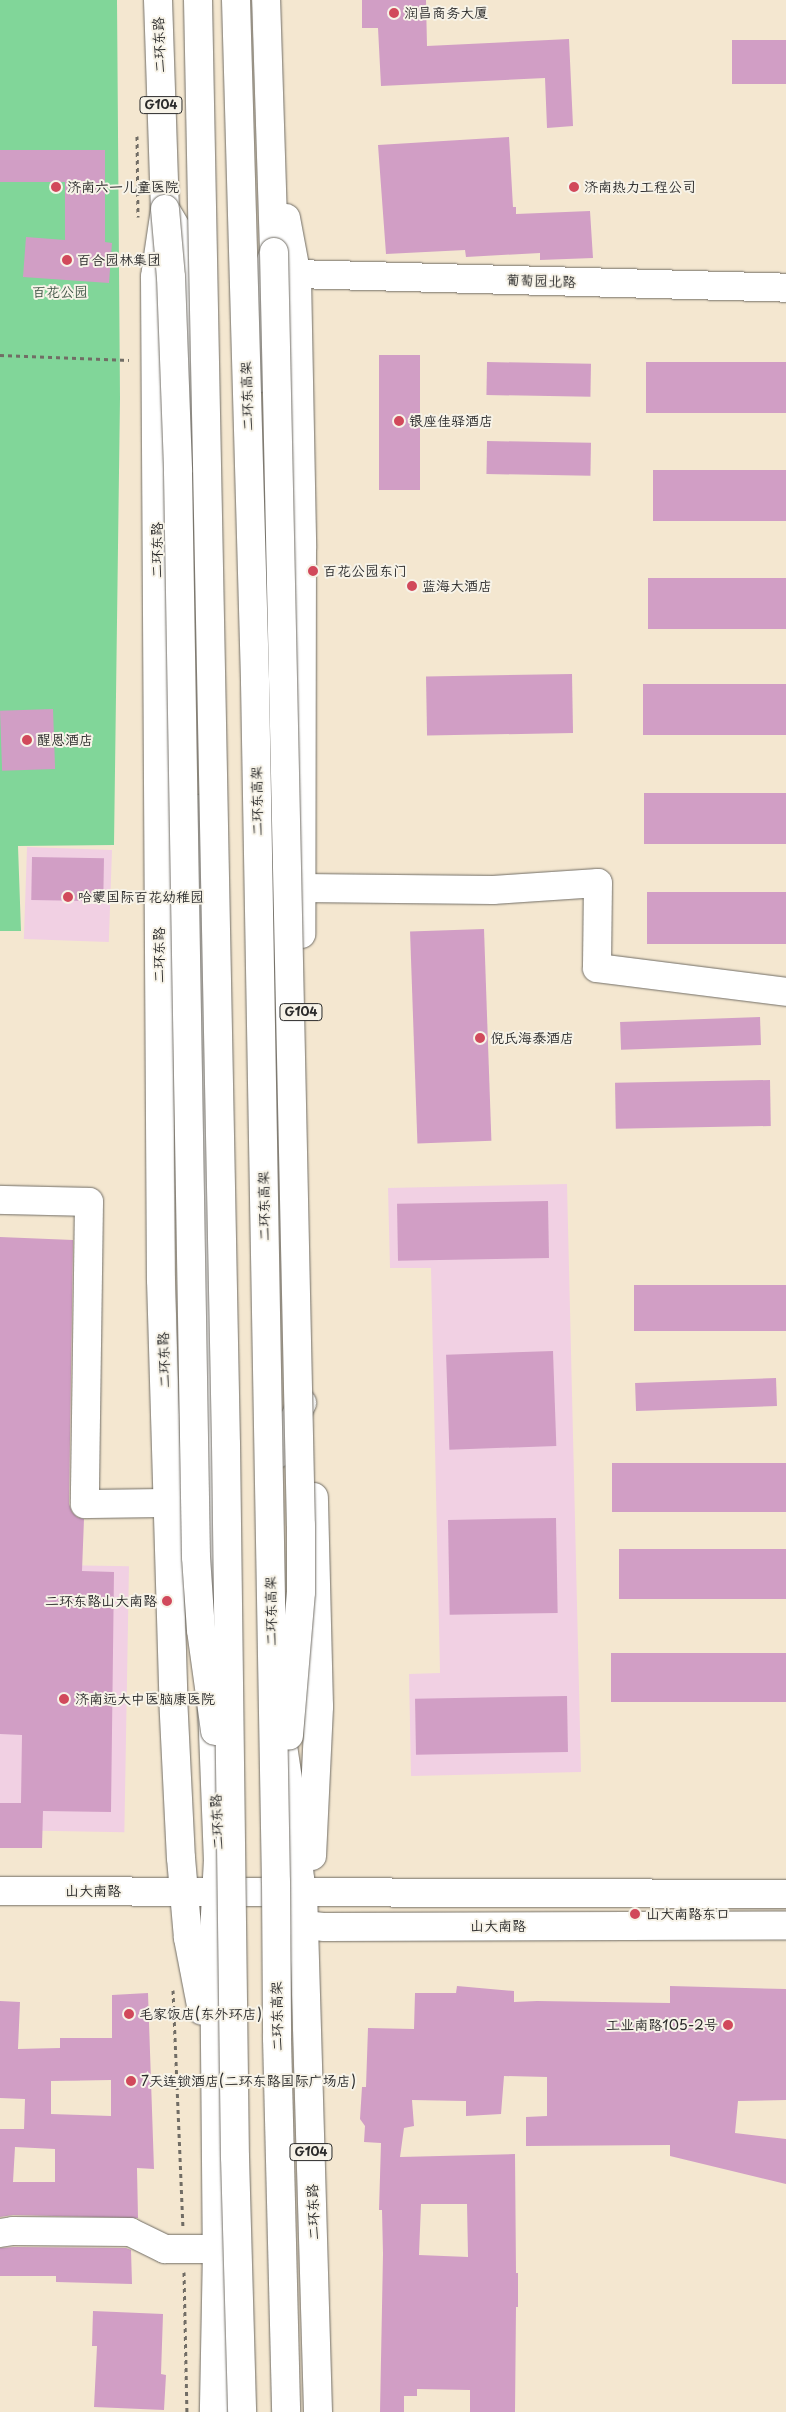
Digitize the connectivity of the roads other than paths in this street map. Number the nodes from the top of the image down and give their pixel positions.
1 (158, 0) edge
2 (198, 0) edge
3 (236, 0) edge
4 (266, 0) edge
5 (271, 134) junction
6 (165, 209) junction
7 (274, 252) junction
8 (296, 274) junction
9 (786, 288) edge
10 (301, 888) junction
11 (786, 992) edge
12 (0, 1200) edge
13 (311, 1385) junction
14 (277, 1454) junction
15 (168, 1503) junction
16 (280, 1628) junction
17 (213, 1634) junction
18 (172, 1641) junction
19 (194, 1685) junction
20 (319, 1706) junction
21 (212, 1717) junction
22 (175, 1733) junction
23 (276, 1882) junction
24 (224, 1884) junction
25 (0, 1891) edge
26 (183, 1891) junction
27 (303, 1891) junction
28 (786, 1894) edge
29 (305, 1925) junction
30 (786, 1925) edge
31 (215, 2076) junction
32 (0, 2233) edge
33 (217, 2249) junction
34 (214, 2412) edge
35 (242, 2412) edge
36 (286, 2412) edge
37 (318, 2412) edge

1 - 6 main road, 二环东路 / G104
2 - 24 main road, bridge
3 - 23 main road, 二环东高架, bridge
4 - 5 main road, 二环东路 / G104
5 - 7 main road, 二环东路 / G104
5 - 8 main road, 二环东路 / G104
6 - 15 main road, 二环东路
6 - 17 main road, 二环东路 / G104
6 - 24 main road, bridge
7 - 14 main road, 二环东路 / G104
7 - 23 main road, bridge
8 - 9 main road, 葡萄园北路
8 - 10 main road, 二环东路 / G104
10 - 11 main road
10 - 13 main road, 二环东路 / G104
12 - 15 main road
13 - 14 main road, 二环东路
13 - 20 main road, 二环东路 / G104
14 - 16 main road, 二环东路 / G104
15 - 18 main road, 二环东路
16 - 20 main road, 二环东路
16 - 27 main road, 二环东路 / G104
17 - 19 main road, 二环东路
17 - 21 main road, 二环东路 / G104
18 - 19 main road, 二环东路
18 - 22 main road, 二环东路
19 - 21 main road, 二环东路
19 - 22 main road, 二环东路
20 - 27 main road, 二环东路 / G104
21 - 24 main road, 二环东路 / G104
22 - 26 main road, 二环东路
23 - 36 main road, 二环东高架, bridge
24 - 26 main road, 山大南路
24 - 27 main road, 山大南路
24 - 29 main road, 山大南路
24 - 31 main road, 二环东路 / G104
24 - 35 main road, bridge
25 - 26 main road, 山大南路
26 - 31 main road, 二环东路 / G104
27 - 28 main road, 山大南路
27 - 29 main road, 二环东路 / G104
29 - 30 main road, 山大南路
29 - 37 main road, 二环东路 / G104
31 - 33 main road, 二环东路 / G104
32 - 33 main road
33 - 34 main road, 二环东路 / G104

